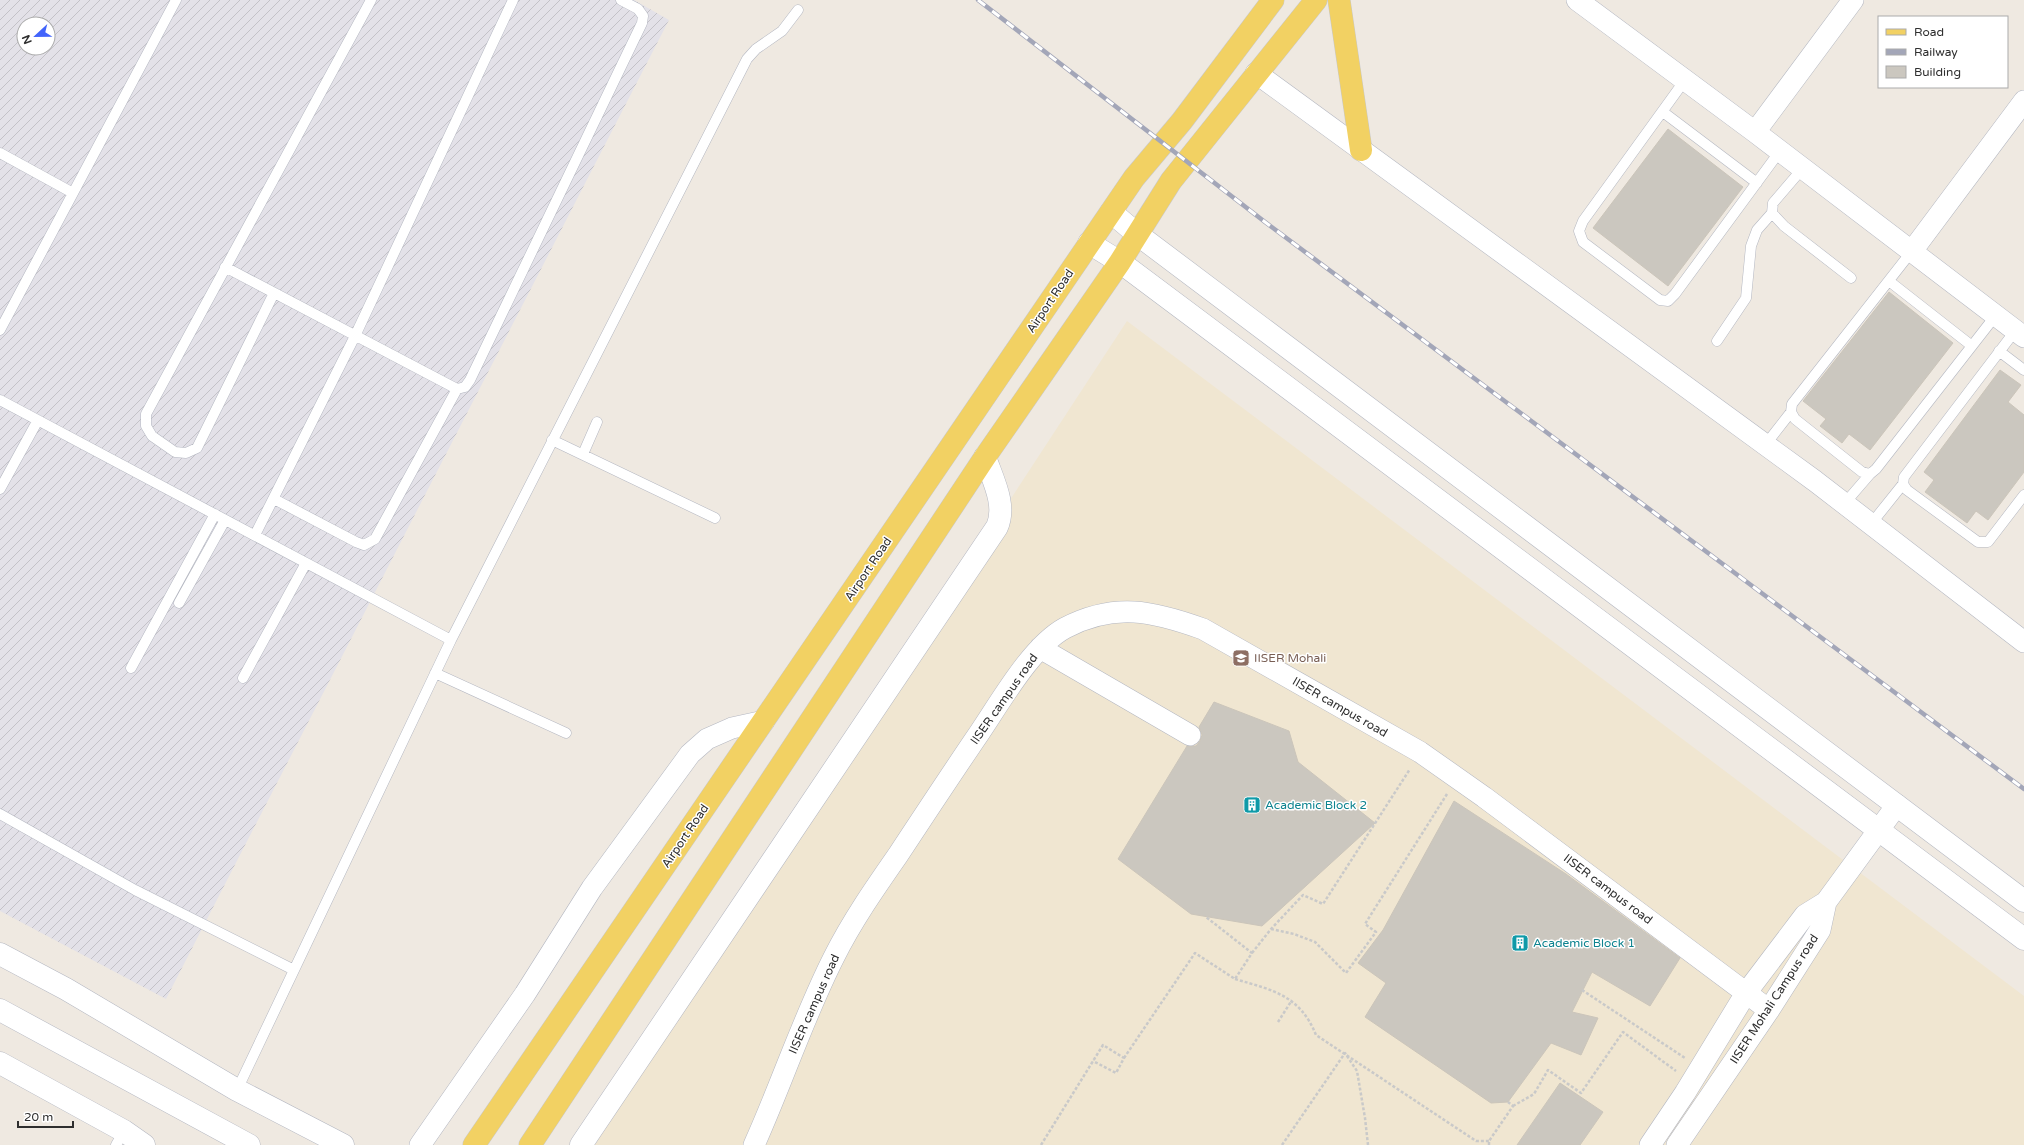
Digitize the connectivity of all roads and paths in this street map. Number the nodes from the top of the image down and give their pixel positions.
1 (176, 0) edge
2 (371, 0) edge
3 (513, 0) edge
4 (621, 0) edge
5 (1273, 0) edge
6 (1316, 0) edge
7 (1339, 0) edge
8 (1578, 0) edge
9 (1853, 0) edge
10 (798, 10) dead end
11 (1256, 73) junction
12 (1685, 80) junction
13 (2024, 101) edge
14 (1663, 112) junction
15 (1755, 132) junction
16 (1361, 150) junction
17 (1780, 151) junction
18 (0, 153) edge
19 (1802, 168) junction
20 (1757, 183) junction
21 (73, 193) junction
22 (1110, 212) junction
23 (1772, 213) junction
24 (1137, 234) junction
25 (1089, 243) junction
26 (1912, 251) junction
27 (1120, 262) junction
28 (225, 267) junction
29 (1850, 278) dead end
30 (1890, 281) junction
31 (274, 293) junction
32 (1996, 315) junction
33 (0, 330) edge
34 (2019, 334) edge
35 (355, 336) junction
36 (1717, 341) dead end
37 (1972, 346) junction
38 (1999, 351) junction
39 (2024, 370) edge
40 (457, 389) junction
41 (0, 400) edge
42 (1791, 412) junction
43 (38, 420) junction
44 (597, 422) dead end
45 (552, 440) junction
46 (1766, 444) junction
47 (583, 454) junction
48 (985, 457) junction
49 (1870, 474) junction
50 (1903, 484) junction
51 (0, 489) edge
52 (2024, 495) edge
53 (274, 500) junction
54 (1845, 504) junction
55 (215, 514) junction
56 (715, 518) dead end
57 (224, 520) junction
58 (1871, 524) junction
59 (255, 535) junction
60 (306, 563) junction
61 (179, 603) dead end
62 (451, 640) junction
63 (2024, 642) edge
64 (1040, 648) junction
65 (131, 668) dead end
66 (435, 673) junction
67 (243, 678) dead end
68 (764, 721) junction
69 (566, 733) dead end
70 (1190, 735) dead end
71 (1417, 772) dead end
72 (1441, 789) dead end
73 (1897, 805) junction
74 (0, 814) edge
75 (1878, 830) junction
76 (2024, 901) edge
77 (1826, 902) junction
78 (1206, 917) dead end
79 (1271, 929) junction
80 (2024, 939) edge
81 (1252, 953) junction
82 (0, 954) edge
83 (294, 970) junction
84 (1235, 979) junction
85 (1582, 990) dead end
86 (1746, 992) junction
87 (1292, 1000) junction
88 (0, 1010) edge
89 (1769, 1010) junction
90 (1278, 1022) dead end
91 (1345, 1053) junction
92 (1124, 1058) junction
93 (1688, 1060) dead end
94 (1093, 1061) junction
95 (0, 1063) edge
96 (1680, 1073) dead end
97 (237, 1090) junction
98 (1508, 1102) dead end
99 (1512, 1106) junction
100 (120, 1138) edge
101 (1489, 1141) junction
102 (144, 1145) edge
103 (249, 1145) edge
104 (343, 1145) edge
105 (420, 1145) edge
106 (474, 1145) edge
107 (530, 1145) edge
108 (581, 1145) edge
109 (754, 1145) edge
110 (1041, 1145) edge
111 (1282, 1145) edge
112 (1368, 1145) edge
113 (1489, 1145) edge
114 (1650, 1145) edge
115 (1677, 1145) edge

1 - 21 lane
2 - 28 lane
3 - 35 lane
4 - 40 lane
5 - 22 main road, Airport Road
6 - 11 main road
7 - 16 main road
8 - 12 street
9 - 15 street
10 - 45 lane
11 - 16 street
11 - 24 main road
12 - 14 lane
12 - 15 street
13 - 26 street
14 - 20 lane
14 - 20 lane
15 - 17 street
16 - 46 street
17 - 19 street
17 - 20 lane
18 - 21 lane
19 - 23 lane
19 - 26 street
21 - 33 lane
22 - 24 street
22 - 25 main road, Airport Road
23 - 29 lane
23 - 36 lane
24 - 27 main road
24 - 73 street
25 - 27 street
25 - 68 main road, Airport Road
26 - 30 lane
26 - 32 street
27 - 48 main road
27 - 75 street
28 - 31 lane
28 - 31 lane
30 - 37 lane
30 - 42 lane
31 - 35 lane
32 - 34 street
32 - 37 lane
34 - 38 lane
35 - 40 lane
35 - 53 lane
37 - 49 lane
38 - 39 lane
38 - 50 lane
40 - 53 lane
41 - 43 lane
42 - 46 lane
42 - 49 lane
43 - 51 lane
43 - 55 lane
44 - 47 lane
45 - 47 lane
45 - 62 lane
46 - 54 street
47 - 56 lane
48 - 107 main road
48 - 108 street
49 - 54 lane
50 - 52 lane
50 - 58 lane
53 - 59 lane
54 - 58 street
55 - 57 lane
55 - 65 lane
57 - 59 lane
57 - 61 lane
58 - 63 street
59 - 60 lane
60 - 62 lane
60 - 67 lane
62 - 66 lane
64 - 70 street
64 - 86 street, IISER campus road
64 - 109 street, IISER campus road
66 - 69 lane
66 - 83 lane
68 - 105 street
68 - 106 main road, Airport Road
71 - 79 path
72 - 79 path
73 - 75 street
73 - 76 street
74 - 83 lane
75 - 77 street
75 - 80 street
77 - 86 street, IISER Mohali Campus road
77 - 89 street, IISER Mohali Campus road
78 - 81 path
79 - 81 path
81 - 84 path
82 - 97 street
83 - 97 lane
84 - 87 path
84 - 92 path
85 - 93 path
86 - 89 street, IISER campus road
86 - 114 street, IISER Mohali Campus road
87 - 90 path
87 - 91 path
88 - 103 street
89 - 115 street, IISER Mohali Campus road
91 - 101 path
91 - 111 path
91 - 112 path
92 - 94 path
92 - 94 path
94 - 110 path
95 - 100 street
96 - 99 path
97 - 104 street
98 - 99 path
99 - 101 path
100 - 102 street
101 - 113 path

